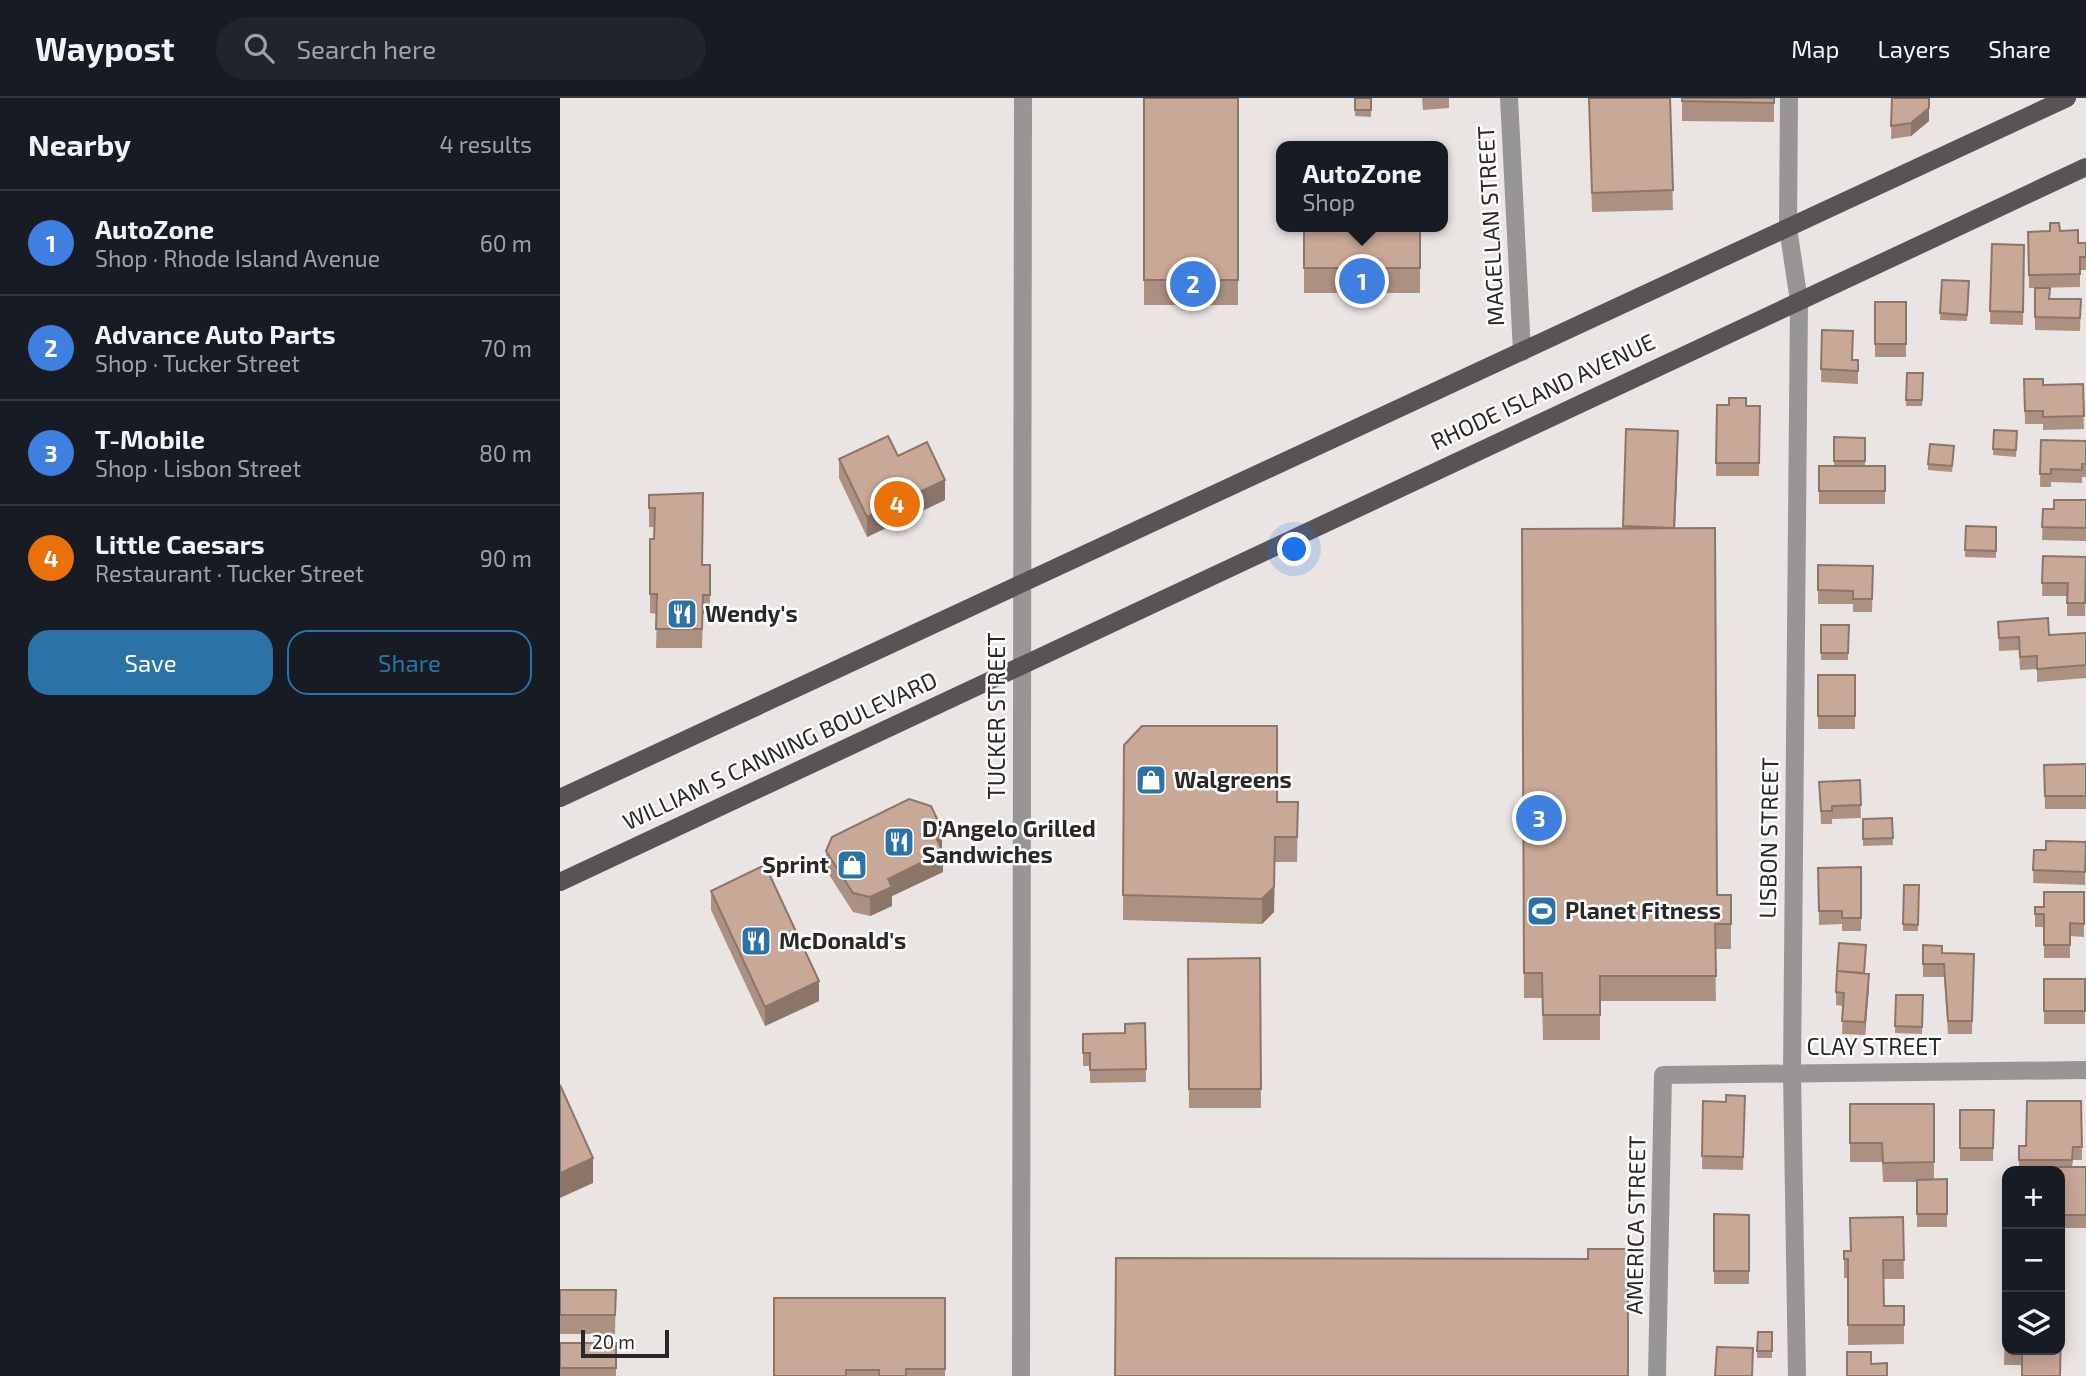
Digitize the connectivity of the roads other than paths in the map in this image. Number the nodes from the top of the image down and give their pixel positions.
1 (1023, 98) edge
2 (1509, 98) edge
3 (1789, 98) edge
4 (2067, 98) edge
5 (2086, 167) edge
6 (1787, 228) junction
7 (1799, 301) junction
8 (1522, 352) junction
9 (1021, 585) junction
10 (1021, 664) junction
11 (560, 798) edge
12 (560, 882) edge
13 (2086, 1070) edge
14 (1792, 1073) junction
15 (1662, 1075) joint
16 (1021, 1376) edge
17 (1657, 1376) edge
18 (1797, 1376) edge

1 - 9 street, TUCKER STREET
2 - 8 street, MAGELLAN STREET
3 - 6 street, LISBON STREET
4 - 6 main road, RHODE ISLAND AVENUE
5 - 7 main road, RHODE ISLAND AVENUE
6 - 7 street, LISBON STREET
6 - 8 main road, RHODE ISLAND AVENUE
7 - 10 main road, RHODE ISLAND AVENUE
7 - 14 street, LISBON STREET
8 - 9 main road, RHODE ISLAND AVENUE
9 - 10 street, TUCKER STREET
9 - 11 main road
10 - 12 main road, WILLIAM S CANNING BOULEVARD
10 - 16 street, TUCKER STREET
13 - 14 street, CLAY STREET
14 - 15 street, CLAY STREET
14 - 18 street, LISBON STREET
15 - 17 street, AMERICA STREET

